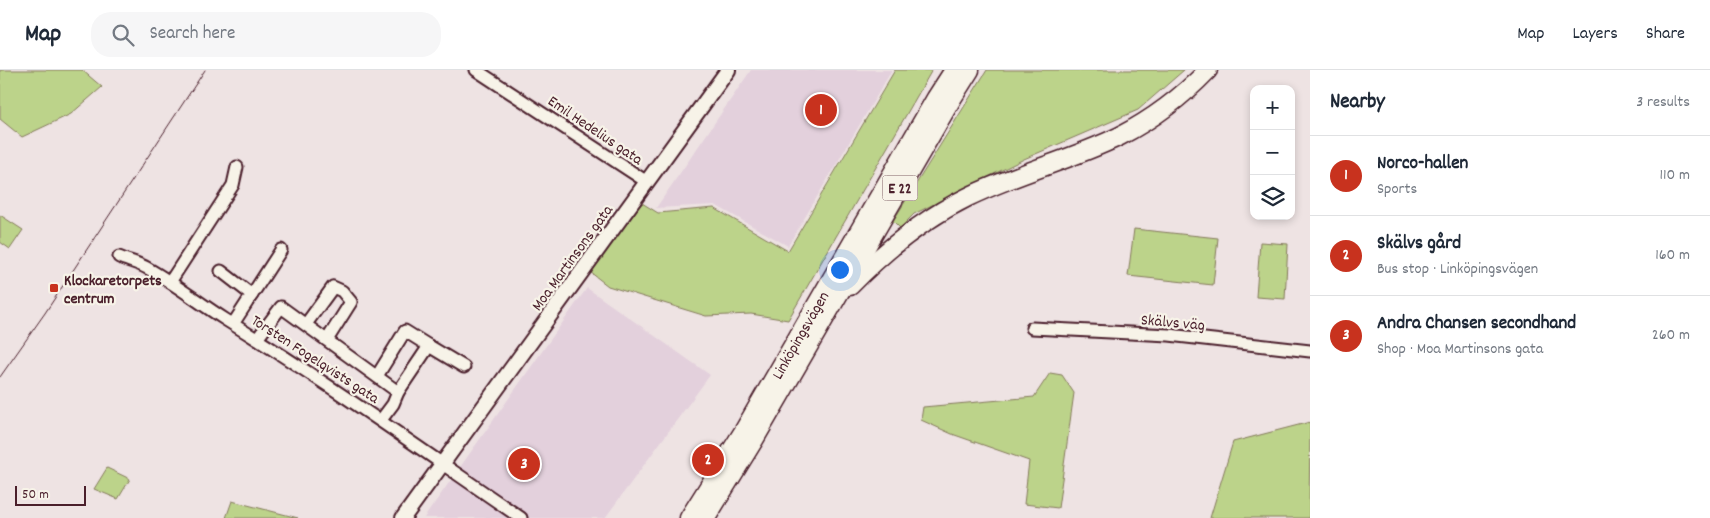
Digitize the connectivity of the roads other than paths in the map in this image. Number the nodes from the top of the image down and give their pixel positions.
1 (476, 70) edge
2 (728, 70) edge
3 (947, 70) edge
4 (954, 70) edge
5 (970, 70) edge
6 (1208, 70) edge
7 (936, 98) junction
8 (238, 166) dead end
9 (646, 182) junction
10 (281, 250) dead end
11 (119, 257) dead end
12 (220, 271) dead end
13 (170, 282) junction
14 (252, 295) junction
15 (831, 306) junction
16 (233, 324) junction
17 (306, 324) junction
18 (1032, 328) dead end
19 (257, 339) junction
20 (327, 340) junction
21 (429, 346) junction
22 (1310, 351) edge
23 (464, 367) dead end
24 (377, 376) junction
25 (398, 392) junction
26 (381, 420) junction
27 (442, 464) junction
28 (403, 518) edge
29 (521, 518) edge
30 (689, 518) edge
31 (706, 518) edge

1 - 9 street, Emil Hedelius gata
2 - 9 street, Moa Martinsons gata
3 - 7 highway
4 - 7 highway, E 22
5 - 15 highway, E 22
6 - 15 highway
7 - 30 highway, Linköpingsvägen / E 22
8 - 13 street
9 - 27 street, Moa Martinsons gata
10 - 14 street
11 - 13 street, Torsten Fogelqvists gata
12 - 14 street
13 - 16 street, Torsten Fogelqvists gata
14 - 16 street
15 - 31 highway, Linköpingsvägen / E 22
16 - 19 street, Torsten Fogelqvists gata
17 - 19 street
17 - 20 street
17 - 20 street
18 - 22 street, Skälvs väg
19 - 26 street, Torsten Fogelqvists gata
20 - 24 street
21 - 23 street
21 - 24 street
21 - 25 street
24 - 25 street
25 - 26 street
26 - 27 street, Torsten Fogelqvists gata
27 - 28 street, Moa Martinsons gata
27 - 29 street

